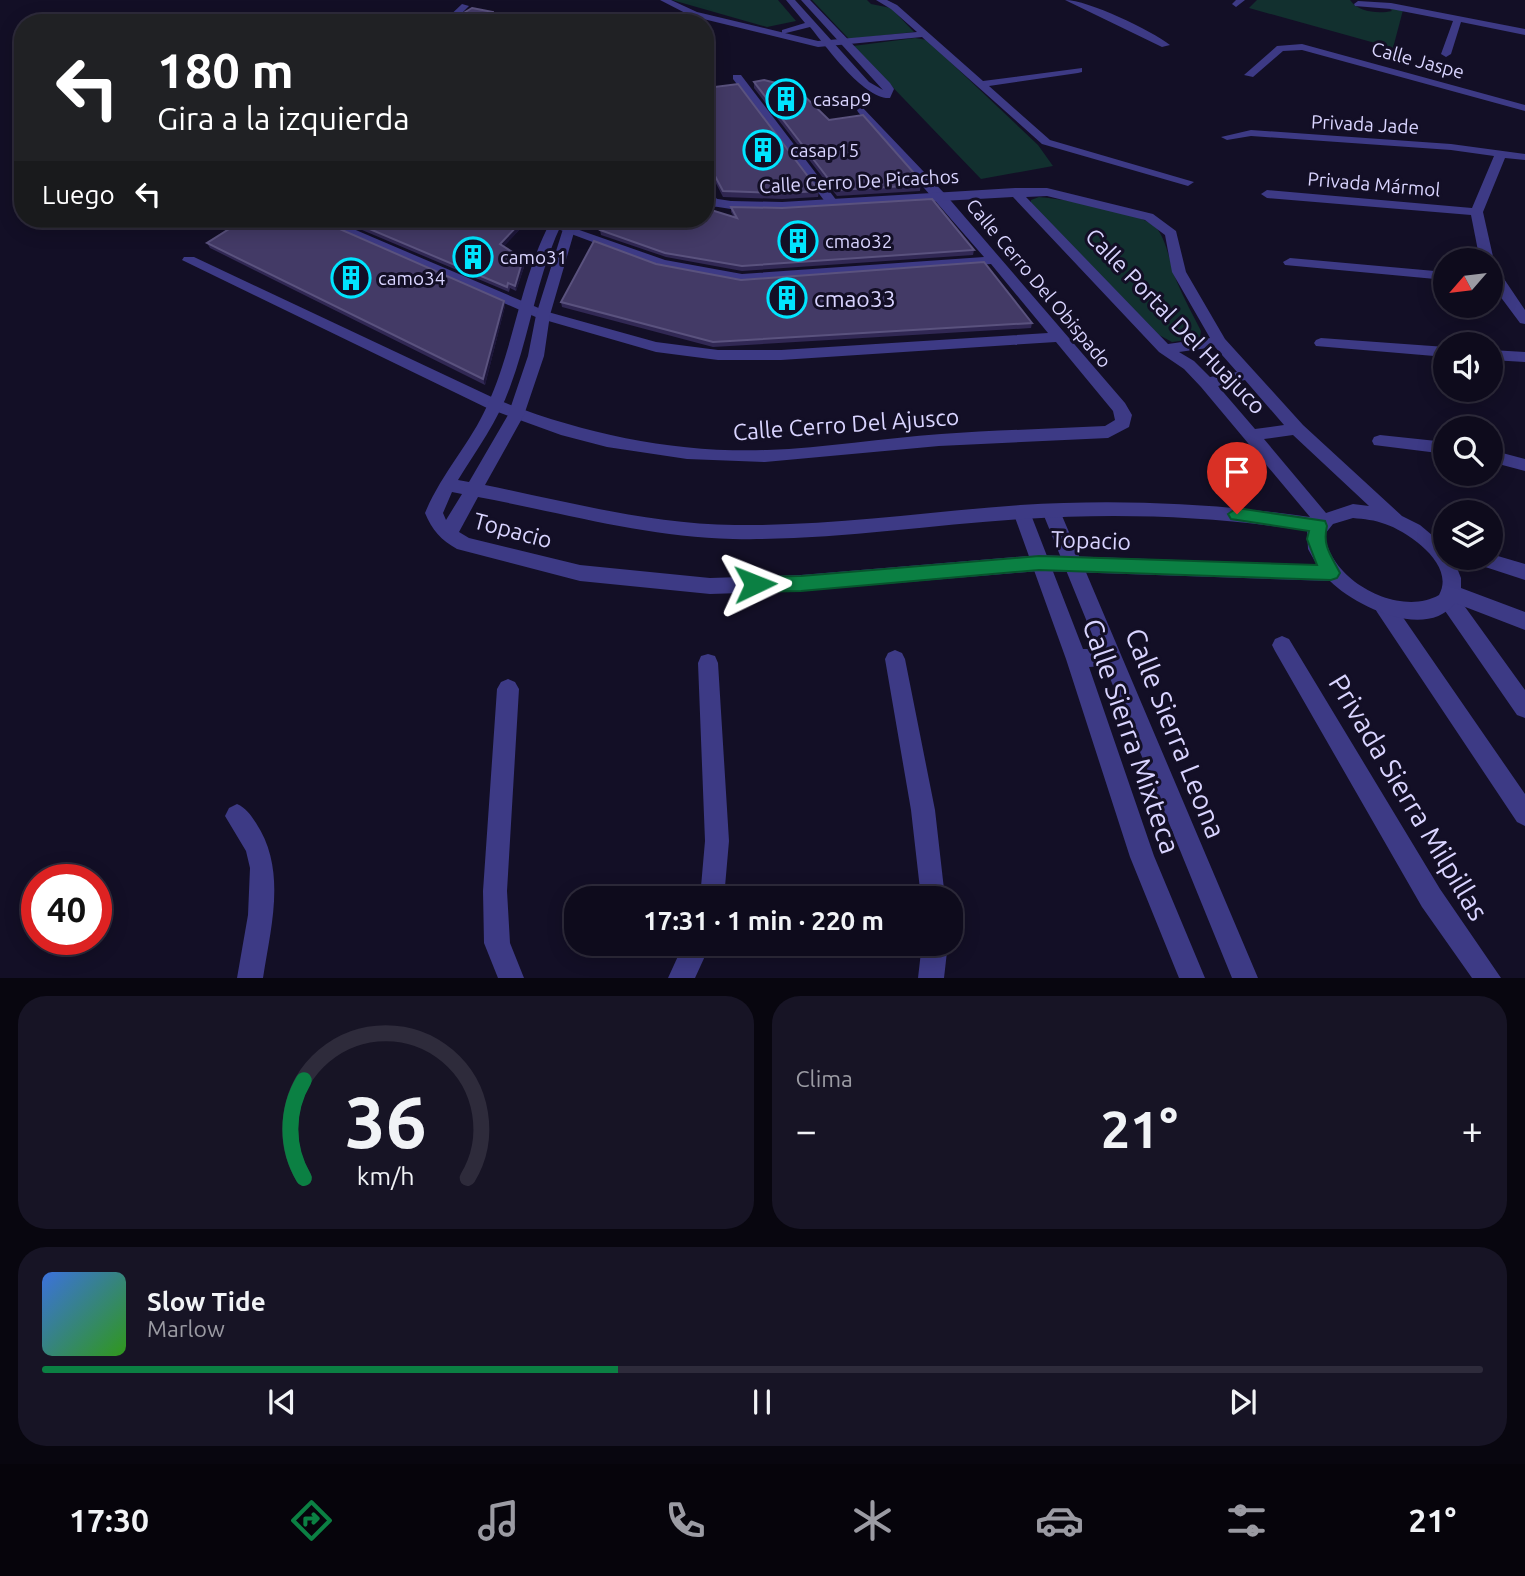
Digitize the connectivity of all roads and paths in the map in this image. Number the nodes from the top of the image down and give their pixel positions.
1 (664, 0) edge
2 (790, 0) edge
3 (805, 0) edge
4 (880, 0) edge
5 (1069, 0) edge
6 (1099, 0) edge
7 (1358, 4) dead end
8 (465, 6) dead end
9 (1089, 7) junction
10 (456, 14) edge
11 (694, 14) edge
12 (714, 19) edge
13 (1458, 19) junction
14 (811, 24) junction
15 (763, 31) junction
16 (785, 32) junction
17 (1525, 32) edge
18 (924, 34) junction
19 (842, 39) junction
20 (826, 41) junction
21 (1165, 45) dead end
22 (1446, 54) dead end
23 (1078, 70) dead end
24 (1249, 75) dead end
25 (737, 77) dead end
26 (980, 85) junction
27 (1525, 108) edge
28 (862, 110) dead end
29 (1227, 138) dead end
30 (1501, 153) junction
31 (1525, 157) edge
32 (1188, 183) dead end
33 (1015, 192) junction
34 (1267, 194) dead end
35 (942, 197) junction
36 (714, 202) edge
37 (833, 204) junction
38 (1477, 212) junction
39 (341, 228) edge
40 (562, 228) edge
41 (564, 228) edge
42 (577, 228) edge
43 (1485, 248) edge
44 (189, 260) dead end
45 (995, 260) junction
46 (1290, 262) dead end
47 (1433, 275) edge
48 (1503, 291) edge
49 (524, 305) junction
50 (543, 315) junction
51 (1525, 320) edge
52 (1057, 337) junction
53 (1219, 342) junction
54 (1321, 344) dead end
55 (1164, 349) junction
56 (1433, 351) edge
57 (1503, 356) edge
58 (1525, 357) edge
59 (1246, 375) junction
60 (1207, 383) junction
61 (494, 407) junction
62 (516, 415) junction
63 (1123, 423) joint
64 (1297, 429) junction
65 (1251, 435) junction
66 (1380, 441) dead end
67 (1433, 447) edge
68 (1503, 459) edge
69 (1525, 465) edge
70 (449, 485) junction
71 (474, 489) junction
72 (1051, 511) junction
73 (1022, 512) junction
74 (1395, 520) junction
75 (1321, 523) junction
76 (448, 534) junction
77 (1433, 542) edge
78 (1039, 563) junction
79 (1074, 564) junction
80 (1503, 565) edge
81 (1450, 570) edge
82 (1525, 572) edge
83 (1331, 573) junction
84 (1450, 596) junction
85 (1384, 606) junction
86 (1525, 621) edge
87 (1282, 645) dead end
88 (1112, 657) junction
89 (895, 659) dead end
90 (1076, 659) junction
91 (708, 663) dead end
92 (508, 689) dead end
93 (1525, 708) edge
94 (1525, 814) edge
95 (237, 816) dead end
96 (713, 886) edge
97 (932, 886) edge
98 (692, 956) edge
99 (933, 956) edge
100 (250, 978) edge
101 (511, 978) edge
102 (681, 978) edge
103 (932, 978) edge
104 (1192, 978) edge
105 (1245, 978) edge
106 (1488, 978) edge

1 - 11 street
2 - 14 street
3 - 19 street
4 - 18 street
5 - 9 street
6 - 9 street
7 - 13 street
8 - 10 street
9 - 21 street
12 - 15 street
13 - 17 street
13 - 22 street
14 - 16 street
14 - 20 street
15 - 16 street
15 - 20 street
16 - 20 street
18 - 19 street
18 - 26 street
19 - 20 street
19 - 20 street
23 - 26 street
24 - 27 street, Calle Jaspe
25 - 37 street
26 - 32 street
28 - 35 street, Calle Cerro Del Obispado
29 - 30 street, Privada Jade
30 - 31 street, Privada Jade
30 - 38 street
33 - 35 street, Calle Cerro De Picachos
33 - 53 street, Calle Cerro De Picachos
33 - 55 street, Calle Portal Del Huajuco
34 - 38 street, Privada Mármol
35 - 37 street, Calle Cerro De Picachos
35 - 45 street, Calle Cerro Del Obispado
36 - 37 street, Calle Cerro De Picachos
38 - 43 street
39 - 49 street
40 - 49 street
41 - 50 street
42 - 45 street
44 - 61 street, Calle Cerro Del Ajusco
45 - 52 street, Calle Cerro Del Obispado
46 - 47 street
48 - 51 street
49 - 50 street
49 - 61 street
50 - 52 street
50 - 62 street
52 - 63 street, Calle Cerro Del Obispado
53 - 55 street
53 - 59 street, Calle Portal Del Huajuco
54 - 56 street
55 - 60 street, Calle Portal Del Huajuco
57 - 58 street
59 - 60 street
59 - 64 street, Calle Portal Del Huajuco
60 - 65 street, Calle Portal Del Huajuco
61 - 62 street, Calle Cerro Del Ajusco
61 - 70 street
62 - 63 street, Calle Cerro Del Ajusco
62 - 71 street
64 - 65 street
64 - 74 street, Calle Portal Del Huajuco
65 - 75 street, Calle Portal Del Huajuco
66 - 67 street
68 - 69 street
70 - 71 street, Topacio
70 - 76 street, Topacio
71 - 73 street, Topacio
71 - 76 street
72 - 73 street, Topacio
72 - 75 street, Topacio
72 - 79 street, Calle Sierra Leona
73 - 78 street, Calle Sierra Mixteca
74 - 75 street
74 - 77 street
75 - 83 street
76 - 78 street, Topacio
78 - 79 street, Topacio
78 - 90 street, Calle Sierra Mixteca
79 - 83 street, Topacio
79 - 88 street, Calle Sierra Leona
80 - 82 street
81 - 84 street
83 - 85 street
84 - 85 street
84 - 86 street
84 - 93 street
85 - 94 street
87 - 106 street, Privada Sierra Milpillas
88 - 90 street
88 - 105 street, Calle Sierra Leona
89 - 97 street
90 - 104 street, Calle Sierra Mixteca
91 - 96 street
92 - 101 street
95 - 100 street
98 - 102 street
99 - 103 street

